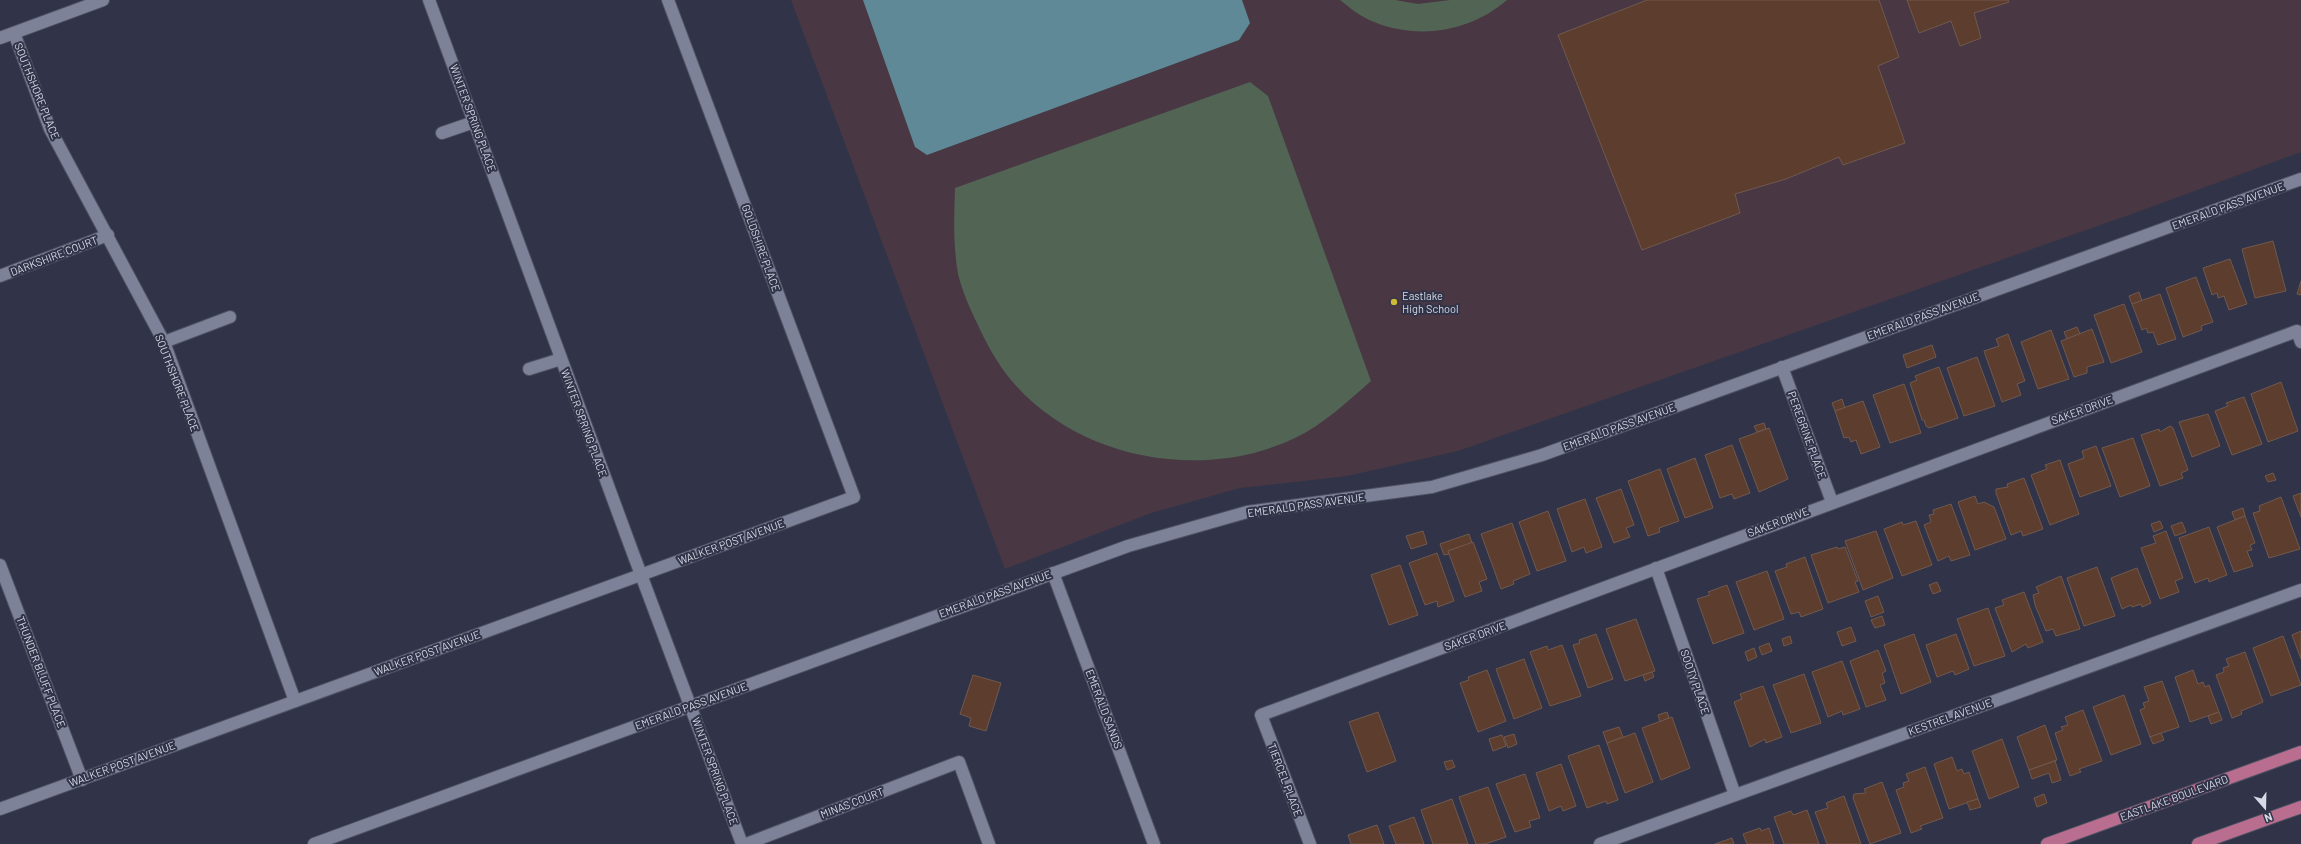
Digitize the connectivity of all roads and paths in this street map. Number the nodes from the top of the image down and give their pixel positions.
1 (103, 0) edge
2 (430, 0) edge
3 (668, 0) edge
4 (14, 33) junction
5 (0, 38) edge
6 (474, 122) junction
7 (442, 133) dead end
8 (2301, 179) edge
9 (108, 235) junction
10 (0, 276) edge
11 (230, 317) dead end
12 (2299, 336) edge
13 (164, 342) junction
14 (561, 359) junction
15 (1782, 367) junction
16 (529, 369) dead end
17 (854, 497) joint
18 (1832, 502) junction
19 (0, 564) edge
20 (1656, 568) junction
21 (1053, 573) junction
22 (640, 575) junction
23 (2301, 590) edge
24 (295, 701) junction
25 (691, 706) junction
26 (1261, 715) joint
27 (2301, 752) edge
28 (82, 780) junction
29 (1735, 795) junction
30 (2301, 807) edge
31 (0, 809) edge
32 (314, 844) edge
33 (742, 844) edge
34 (746, 844) edge
35 (989, 844) edge
36 (1154, 844) edge
37 (1310, 844) edge
38 (1600, 844) edge
39 (2047, 844) edge
40 (2198, 844) edge

1 - 4 street
2 - 6 street, WINTER SPRING PLACE
3 - 17 street, GOLDSHIRE PLACE
4 - 5 street
4 - 9 street, SOUTHSHORE PLACE
6 - 7 street
6 - 14 street, WINTER SPRING PLACE
8 - 15 street, EMERALD PASS AVENUE
9 - 10 street, DARKSHIRE COURT
9 - 13 street, SOUTHSHORE PLACE
11 - 13 street
12 - 18 street, SAKER DRIVE
13 - 24 street, SOUTHSHORE PLACE
14 - 16 street
14 - 22 street, WINTER SPRING PLACE
15 - 18 street, PEREGRINE PLACE
15 - 21 street, EMERALD PASS AVENUE
17 - 22 street, WALKER POST AVENUE
18 - 20 street, SAKER DRIVE
19 - 28 street, THUNDER BLUFF PLACE
20 - 26 street, SAKER DRIVE
20 - 29 street, SOOTY PLACE
21 - 25 street, EMERALD PASS AVENUE
21 - 36 street, EMERALD SANDS
22 - 24 street, WALKER POST AVENUE
22 - 25 street, WINTER SPRING PLACE
23 - 29 street, KESTREL AVENUE
24 - 28 street, WALKER POST AVENUE
25 - 32 street, EMERALD PASS AVENUE
25 - 33 street, WINTER SPRING PLACE
26 - 37 street, TIERCEL PLACE
27 - 39 main road, EASTLAKE BOULEVARD
28 - 31 street, WALKER POST AVENUE
29 - 38 street, KESTREL AVENUE
30 - 40 main road
34 - 35 street, MINAS COURT

